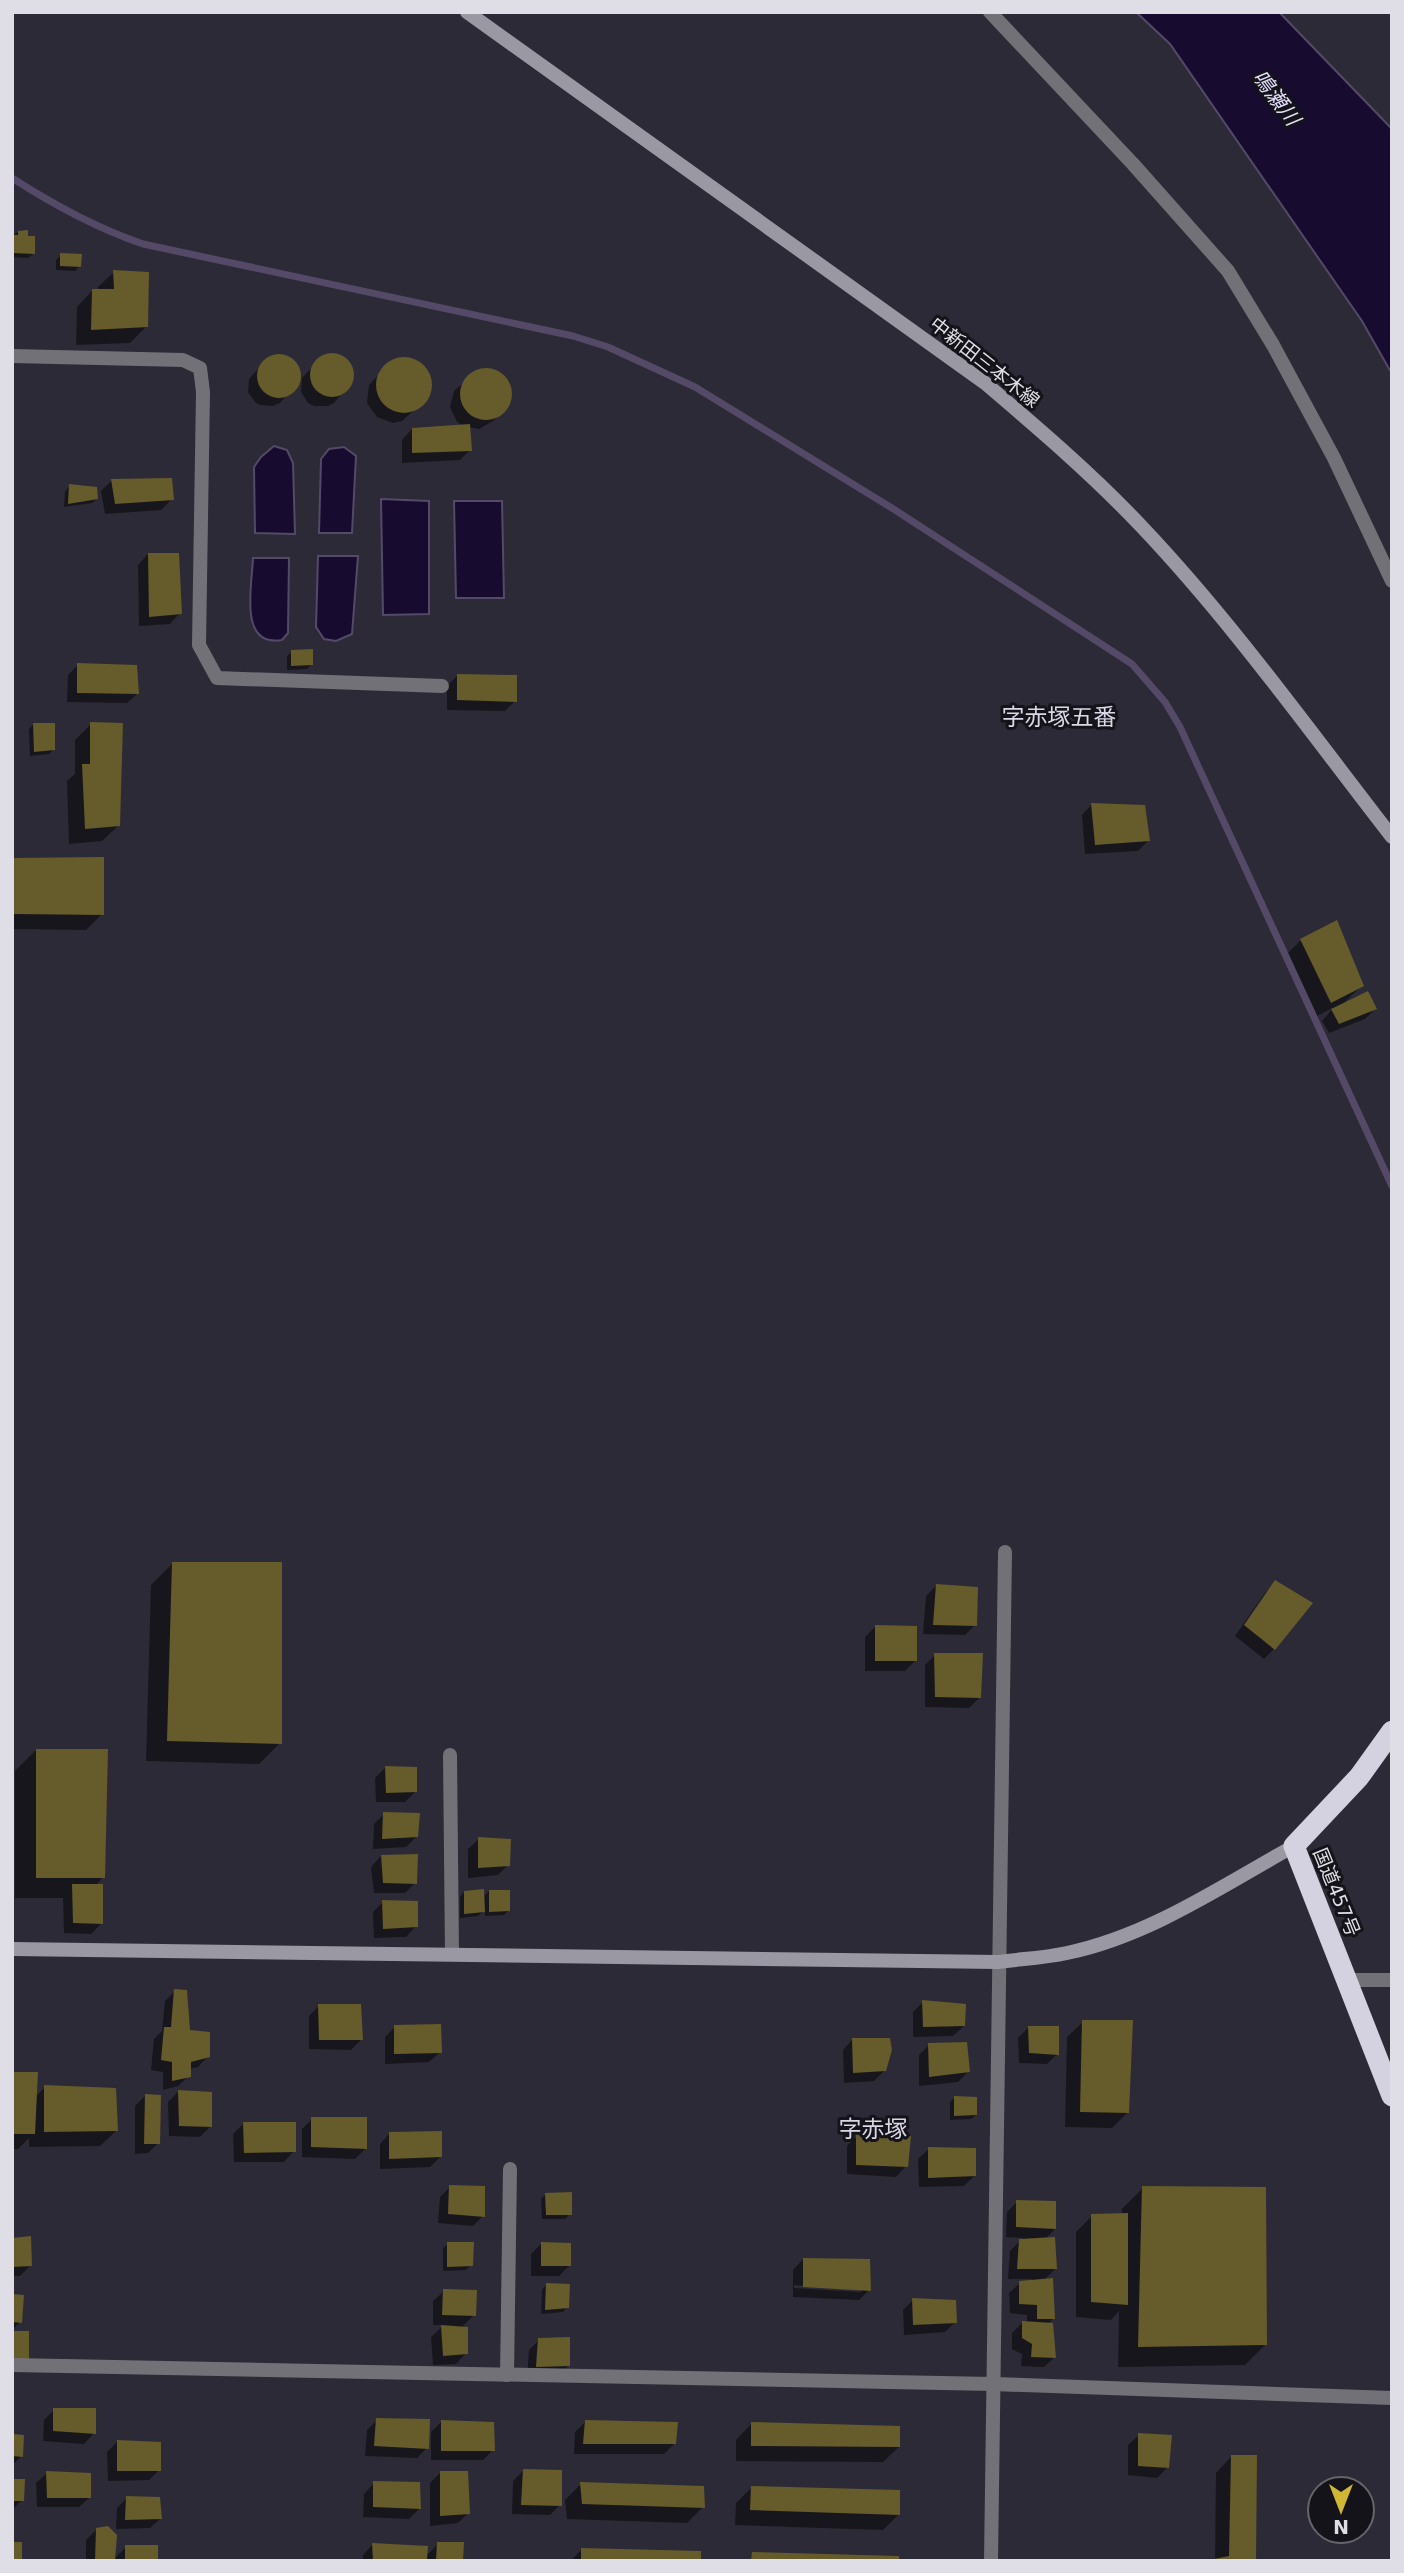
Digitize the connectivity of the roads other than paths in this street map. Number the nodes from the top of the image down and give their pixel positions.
1 (467, 12) edge
2 (990, 12) edge
3 (12, 356) edge
4 (1392, 580) edge
5 (442, 687) dead end
6 (1392, 837) edge
7 (1005, 1552) dead end
8 (1392, 1731) edge
9 (450, 1755) dead end
10 (1294, 1846) junction
11 (12, 1949) edge
12 (452, 1954) junction
13 (998, 1962) junction
14 (1347, 1980) junction
15 (1392, 1980) edge
16 (1392, 2096) edge
17 (510, 2169) dead end
18 (12, 2365) edge
19 (507, 2375) junction
20 (993, 2384) junction
21 (1392, 2398) edge
22 (991, 2561) edge

1 - 6 street, 中新田三本木線
2 - 4 street
3 - 5 street
7 - 13 street
8 - 10 highway, 国道457号
9 - 12 street
10 - 13 street
10 - 14 highway, 国道457号
11 - 12 street
12 - 13 street
13 - 20 street
14 - 15 street
14 - 16 highway, 国道457号
17 - 19 street
18 - 19 street
19 - 20 street
20 - 21 street
20 - 22 street

